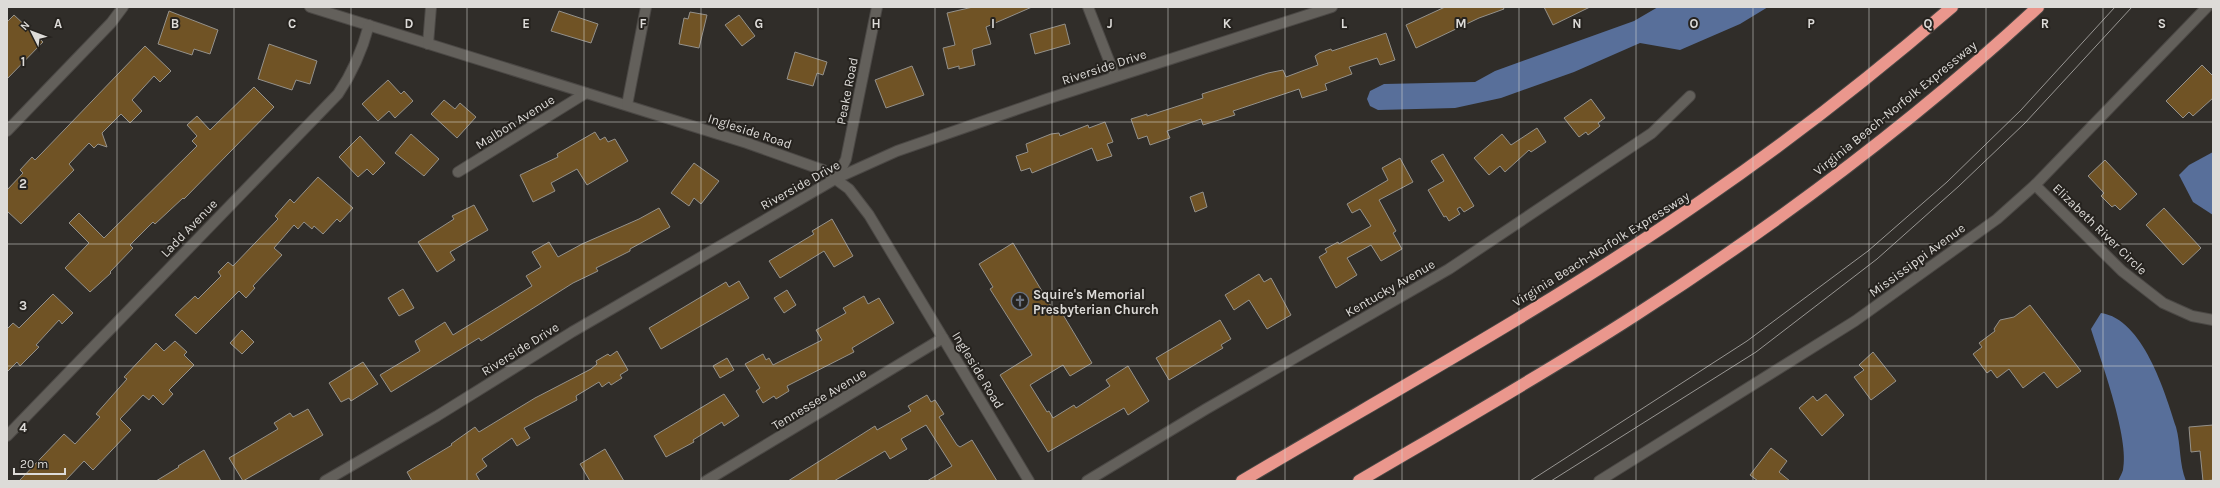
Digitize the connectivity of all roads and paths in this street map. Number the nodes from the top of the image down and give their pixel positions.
1 (123, 7) edge
2 (310, 7) edge
3 (431, 7) edge
4 (646, 7) edge
5 (876, 7) edge
6 (1088, 7) edge
7 (1332, 7) edge
8 (1952, 7) edge
9 (2038, 7) edge
10 (2207, 7) edge
11 (1311, 10) edge
12 (368, 25) junction
13 (428, 44) junction
14 (1115, 76) junction
15 (586, 93) junction
16 (1690, 96) dead end
17 (627, 105) junction
18 (7, 131) edge
19 (458, 172) dead end
20 (837, 178) junction
21 (2036, 185) junction
22 (2213, 320) edge
23 (943, 338) junction
24 (7, 436) edge
25 (325, 481) edge
26 (706, 481) edge
27 (1029, 481) edge
28 (1087, 481) edge
29 (1242, 481) edge
30 (1359, 481) edge
31 (1599, 481) edge

1 - 18 street
2 - 12 street, Ingleside Road
3 - 13 street
4 - 17 street
5 - 20 street, Peake Road
6 - 14 street
7 - 11 street, Riverside Drive
8 - 29 highway, Virginia Beach-Norfolk Expressway
9 - 30 highway, Virginia Beach-Norfolk Expressway
10 - 21 street, Mississippi Avenue
11 - 14 street, Riverside Drive
12 - 13 street, Ingleside Road
12 - 24 street, Ladd Avenue
13 - 15 street, Ingleside Road
14 - 20 street, Riverside Drive
15 - 17 street, Ingleside Road
15 - 19 street, Malbon Avenue
16 - 28 street, Kentucky Avenue
17 - 20 street, Ingleside Road
20 - 23 street, Ingleside Road
20 - 25 street, Riverside Drive
21 - 22 street, Elizabeth River Circle
21 - 31 street, Mississippi Avenue
23 - 26 street, Tennessee Avenue
23 - 27 street, Ingleside Road

